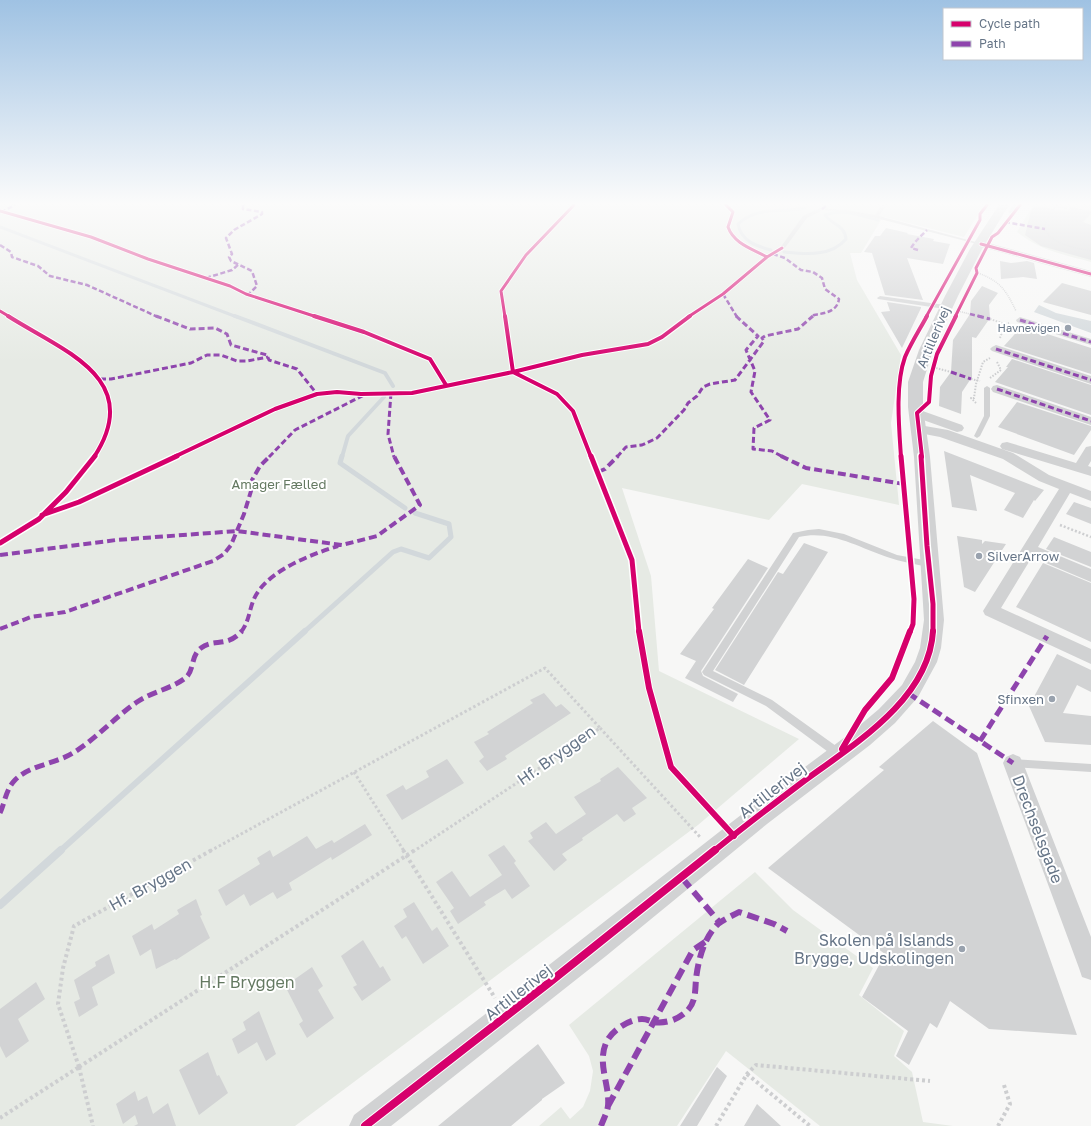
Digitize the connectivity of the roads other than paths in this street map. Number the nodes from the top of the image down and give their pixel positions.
1 (974, 258) edge
2 (1030, 258) edge
3 (1091, 274) edge
4 (880, 298) dead end
5 (952, 309) junction
6 (1020, 320) road end
7 (1091, 342) edge
8 (995, 353) road end
9 (1091, 380) edge
10 (992, 387) joint
11 (918, 421) junction
12 (1091, 421) edge
13 (977, 436) junction
14 (1091, 450) edge
15 (1085, 470) edge
16 (1067, 487) junction
17 (1091, 496) edge
18 (1029, 549) junction
19 (929, 564) junction
20 (1091, 576) edge
21 (1091, 657) edge
22 (839, 754) junction
23 (1013, 763) joint
24 (1091, 768) edge
25 (1091, 968) edge
26 (365, 1126) edge

1 - 5 street, Artillerivej
2 - 3 street
4 - 5 lane
5 - 11 street, Artillerivej
6 - 7 street
8 - 9 street
10 - 12 street
10 - 13 lane
11 - 13 street
11 - 16 street
11 - 19 street, Artillerivej
13 - 15 street
14 - 15 street
16 - 17 street
16 - 18 street
18 - 20 street
18 - 21 street
19 - 22 street, Artillerivej
19 - 22 lane
22 - 26 street, Artillerivej
23 - 24 lane, Drechselsgade
23 - 25 street, Drechselsgade

